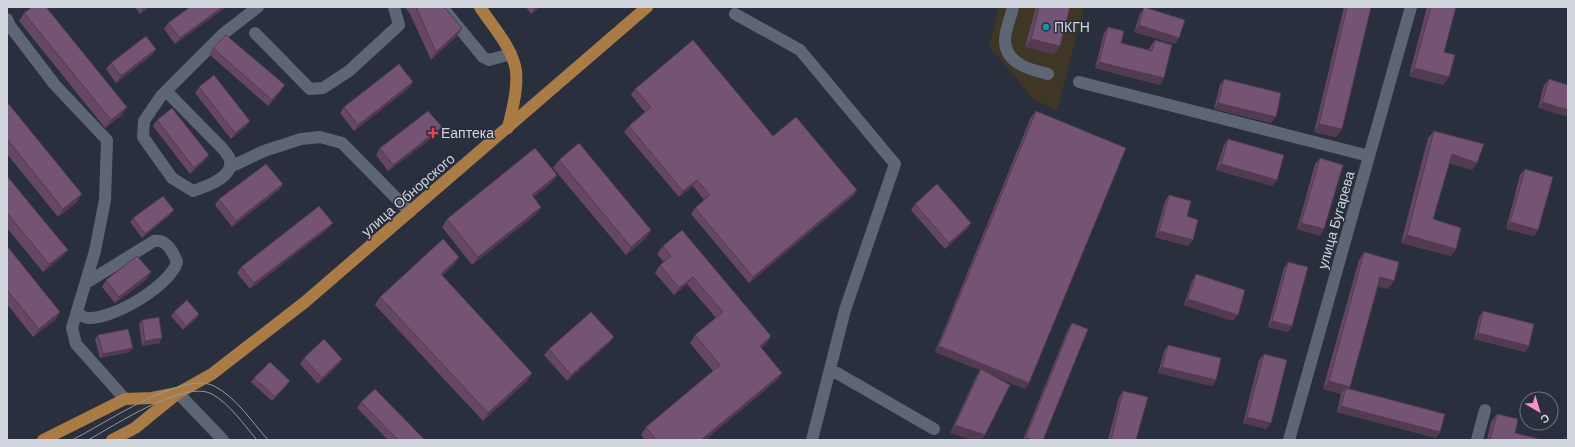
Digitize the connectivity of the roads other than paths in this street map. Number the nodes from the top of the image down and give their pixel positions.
1 (258, 7) edge
2 (394, 7) edge
3 (442, 7) edge
4 (480, 7) edge
5 (647, 7) edge
6 (1013, 7) edge
7 (1411, 7) edge
8 (735, 14) dead end
9 (7, 19) edge
10 (255, 33) dead end
11 (511, 54) junction
12 (1048, 74) dead end
13 (1078, 82) dead end
14 (166, 91) junction
15 (508, 128) junction
16 (1369, 156) junction
17 (230, 167) junction
18 (410, 212) junction
19 (86, 283) junction
20 (77, 313) junction
21 (830, 370) junction
22 (178, 393) junction
23 (125, 399) junction
24 (1484, 410) dead end
25 (934, 429) dead end
26 (43, 440) edge
27 (112, 440) edge
28 (223, 440) edge
29 (812, 440) edge
30 (1289, 440) edge
31 (1477, 440) edge

1 - 14 street
2 - 10 street
3 - 11 street
4 - 11 main road
5 - 15 main road, улица Обнорского
6 - 12 street
7 - 16 street, улица Бугарева
8 - 21 street
9 - 19 street
11 - 15 main road
13 - 16 street
14 - 17 street
14 - 17 street
15 - 18 main road, улица Обнорского
16 - 30 street, улица Бугарева
17 - 18 street
18 - 22 main road, улица Обнорского
19 - 20 street
19 - 20 street
20 - 23 street
21 - 25 street
21 - 29 street
22 - 23 main road, улица Обнорского
22 - 27 main road, улица Обнорского
22 - 28 street
23 - 26 main road, улица Обнорского
24 - 31 street

